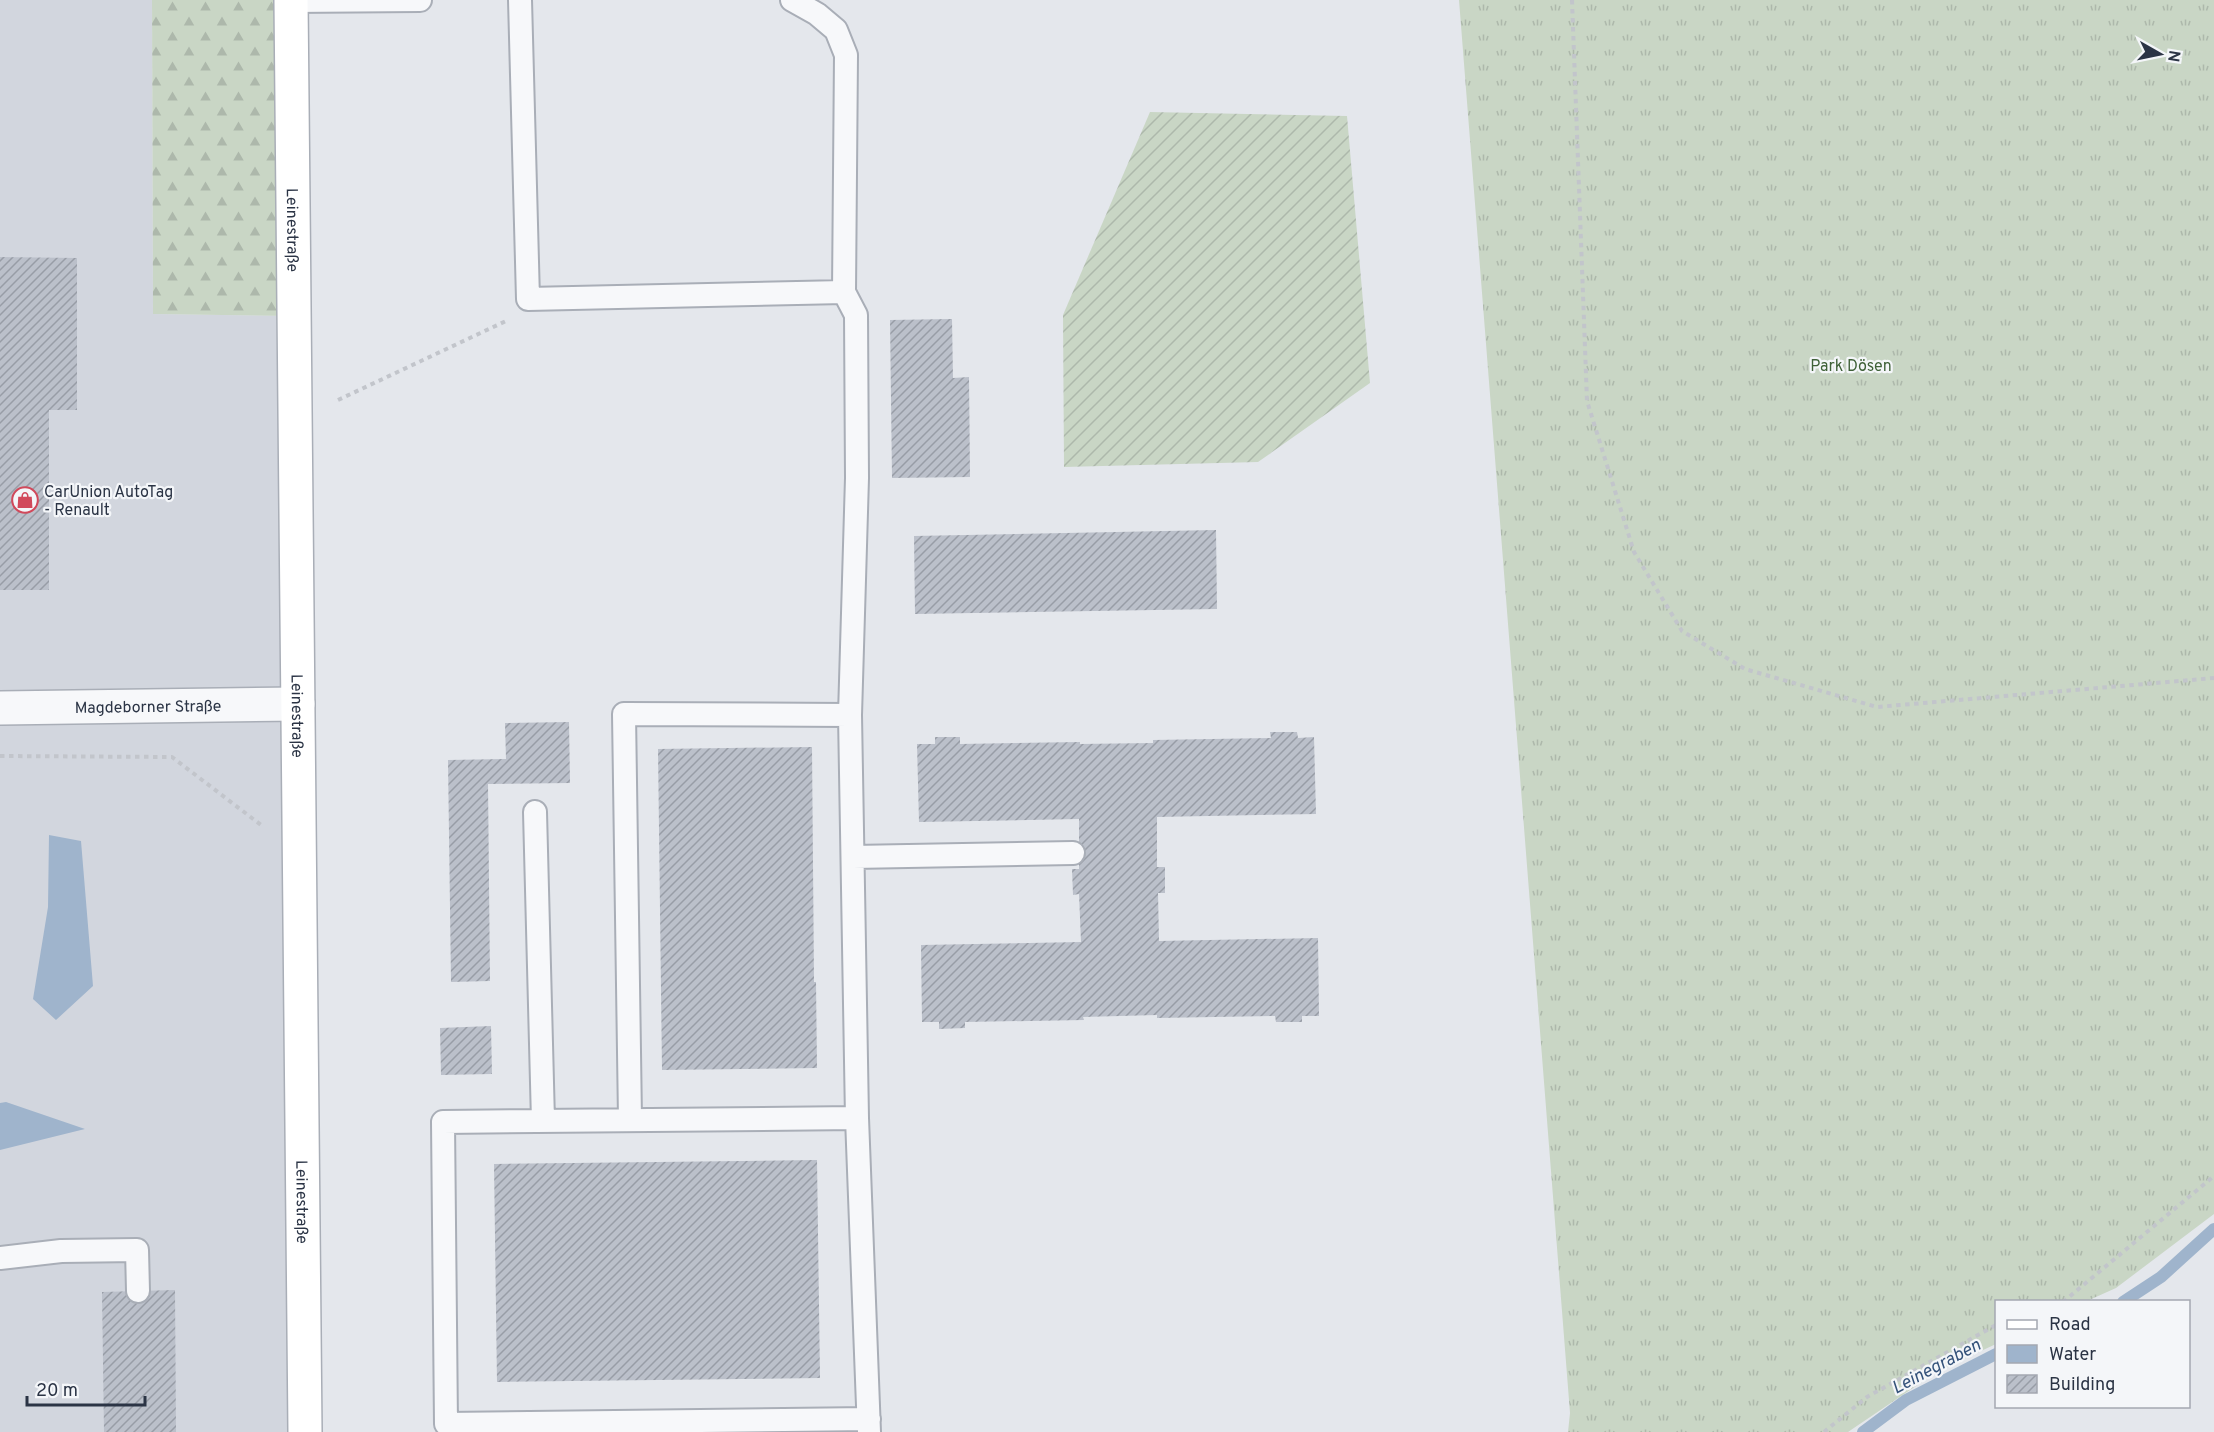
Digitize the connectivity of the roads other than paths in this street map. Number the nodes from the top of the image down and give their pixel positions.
1 (420, 0) edge
2 (520, 0) edge
3 (792, 0) edge
4 (291, 1) edge
5 (844, 292) junction
6 (298, 704) junction
7 (0, 708) edge
8 (850, 715) junction
9 (535, 812) dead end
10 (1073, 853) dead end
11 (853, 857) junction
12 (857, 1118) junction
13 (630, 1119) junction
14 (543, 1121) junction
15 (0, 1258) edge
16 (138, 1291) dead end
17 (869, 1425) edge
18 (446, 1428) edge
19 (305, 1432) edge

1 - 4 lane
2 - 5 lane
3 - 5 lane
4 - 6 main road, Leinestraße
5 - 8 lane
6 - 7 street, Magdeborner Straße
6 - 19 main road, Leinestraße
8 - 11 lane
8 - 13 lane
9 - 14 lane
10 - 11 lane
11 - 12 lane
12 - 13 lane
12 - 17 lane
13 - 14 lane
14 - 18 lane
15 - 16 lane
17 - 18 lane

